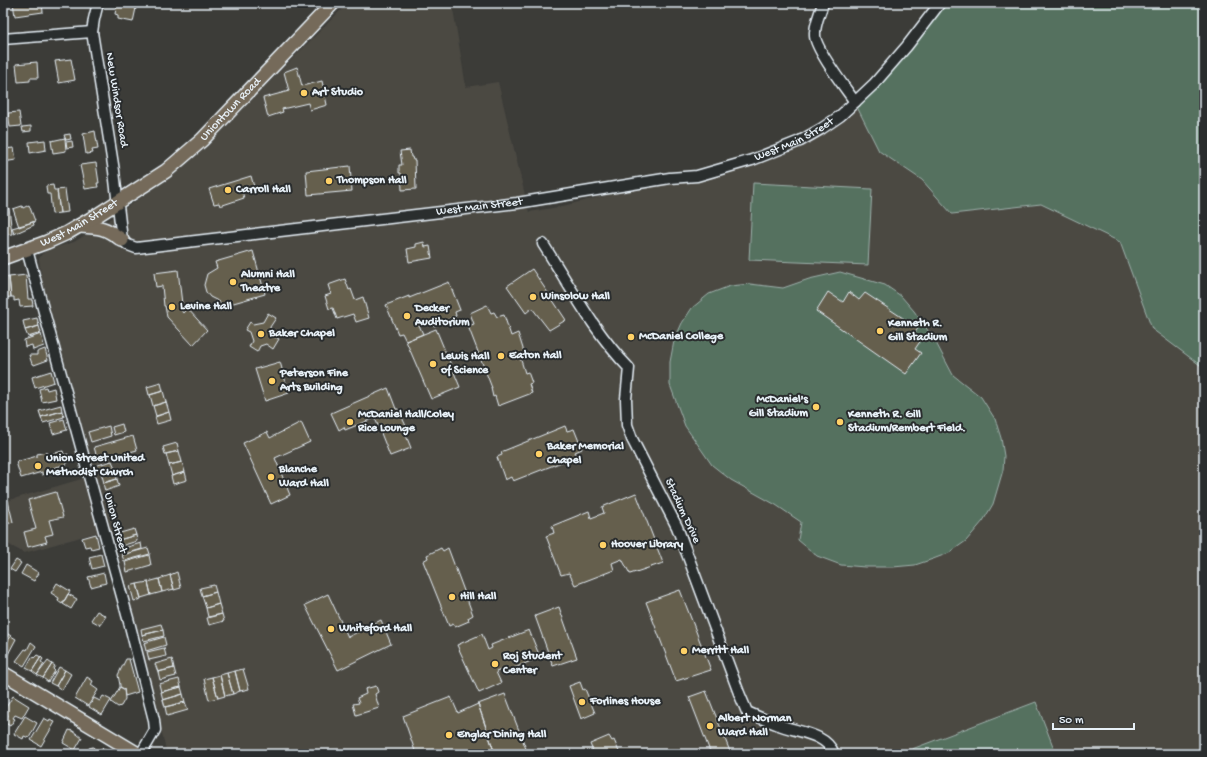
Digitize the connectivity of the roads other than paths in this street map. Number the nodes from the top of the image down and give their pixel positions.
1 (98, 3) edge
2 (333, 3) edge
3 (823, 3) edge
4 (940, 3) edge
5 (92, 32) junction
6 (3, 39) edge
7 (855, 102) junction
8 (117, 202) junction
9 (79, 226) junction
10 (122, 240) junction
11 (543, 244) dead end
12 (27, 250) junction
13 (3, 258) edge
14 (3, 673) edge
15 (134, 753) edge
16 (834, 754) edge

1 - 5 street, New Windsor Road
2 - 8 main road, Uniontown Road
3 - 7 street
4 - 7 street, West Main Street
5 - 6 street
5 - 8 street, New Windsor Road
7 - 10 street, West Main Street
8 - 9 main road, West Main Street
8 - 10 street, West Main Street
9 - 10 main road
9 - 12 main road, West Main Street
11 - 16 street, Stadium Drive
12 - 13 main road, West Main Street
12 - 15 street, Union Street
14 - 15 main road

